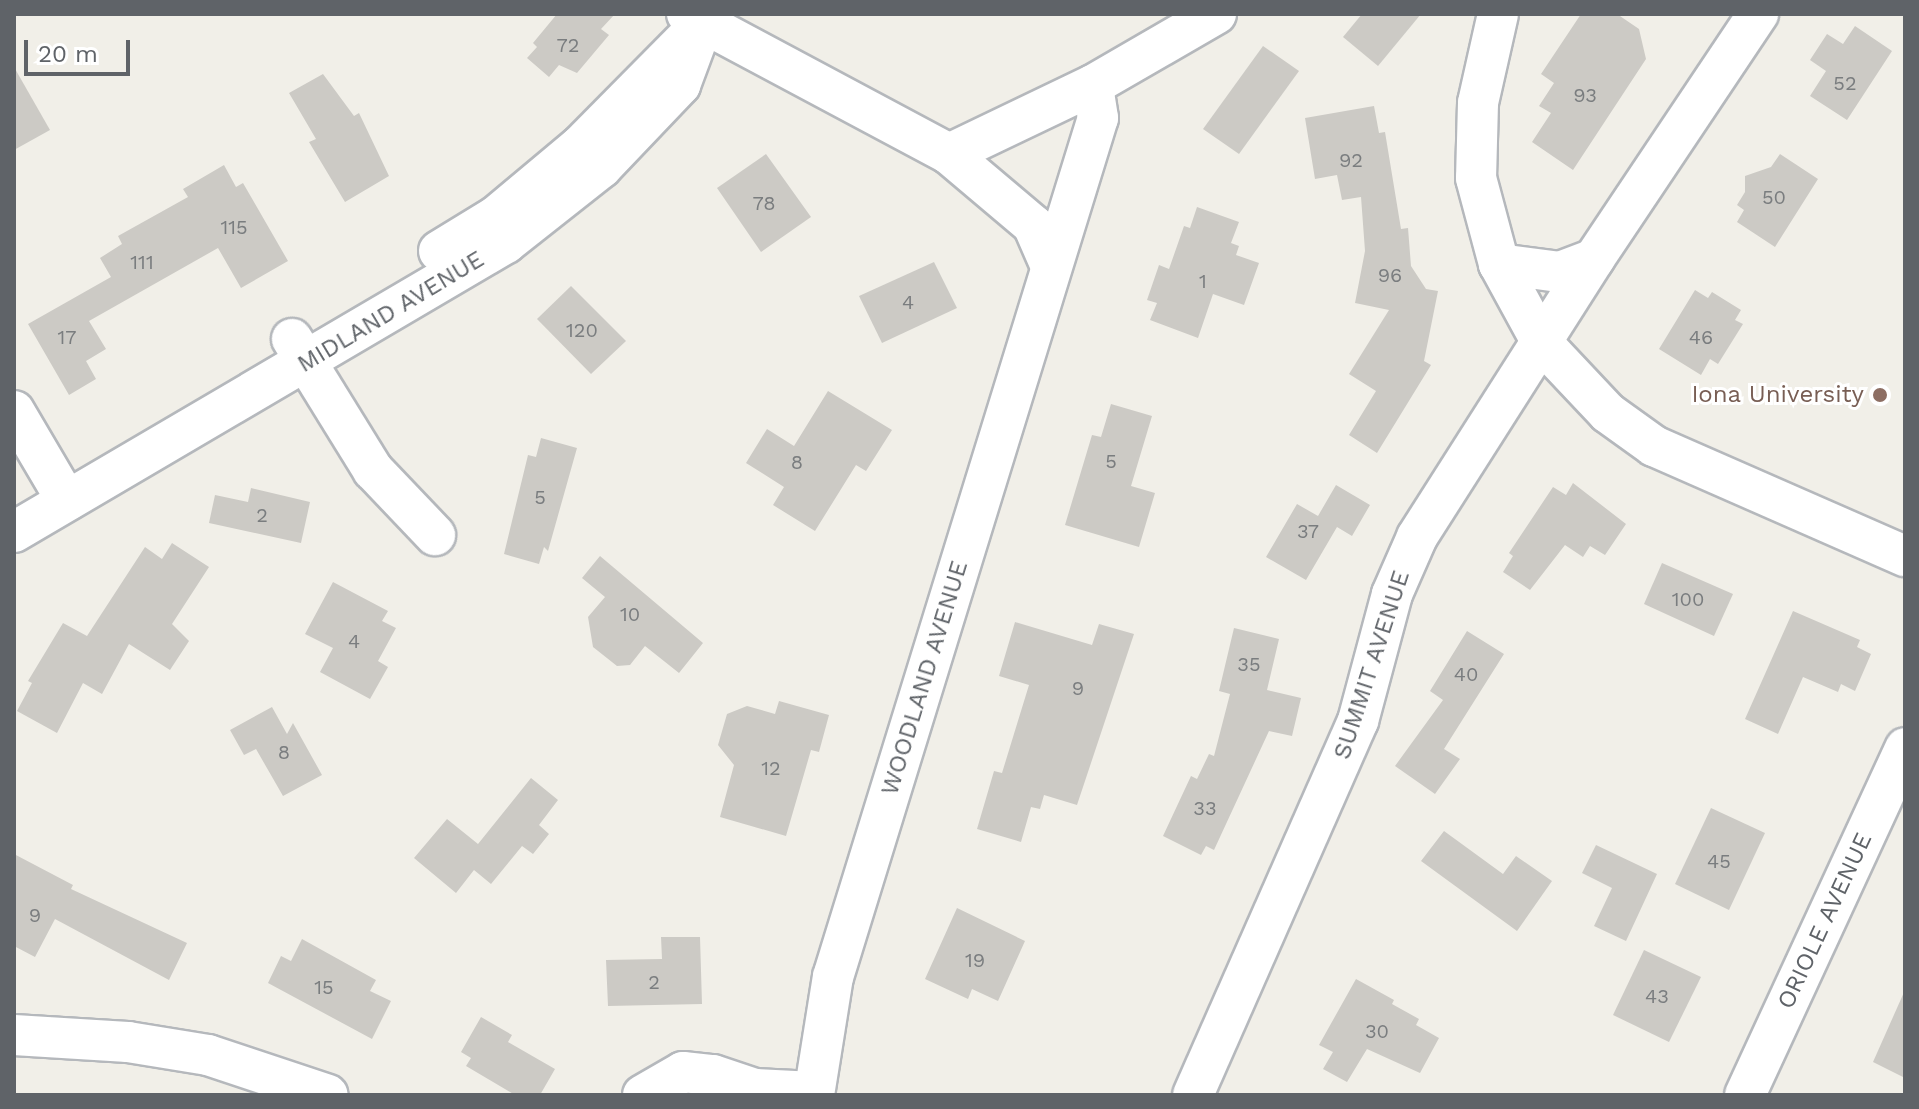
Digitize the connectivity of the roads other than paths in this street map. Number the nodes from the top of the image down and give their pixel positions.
1 (1216, 14) edge
2 (1498, 14) edge
3 (1758, 14) edge
4 (699, 17) edge
5 (1093, 85) junction
6 (949, 154) junction
7 (1594, 259) junction
8 (1050, 264) junction
9 (1499, 264) junction
10 (1542, 343) junction
11 (299, 351) junction
12 (14, 411) edge
13 (60, 489) junction
14 (14, 500) edge
15 (14, 532) edge
16 (435, 535) dead end
17 (1905, 556) edge
18 (1905, 748) edge
19 (14, 1035) edge
20 (814, 1094) edge
21 (328, 1095) edge
22 (643, 1095) edge
23 (1193, 1095) edge
24 (1745, 1095) edge

1 - 5 street
2 - 9 street
3 - 7 street, SUMMIT AVENUE
4 - 6 street
4 - 11 street, MIDLAND AVENUE
5 - 6 street
5 - 8 street, WOODLAND AVENUE
6 - 8 street
7 - 9 street
7 - 10 street, SUMMIT AVENUE
8 - 20 street, WOODLAND AVENUE
9 - 10 street
10 - 17 street
10 - 23 street, SUMMIT AVENUE
11 - 13 street, MIDLAND AVENUE
11 - 16 street
12 - 13 street
13 - 14 street, MIDLAND AVENUE
13 - 15 street, MIDLAND AVENUE
18 - 24 street, ORIOLE AVENUE
19 - 21 street
20 - 22 street

